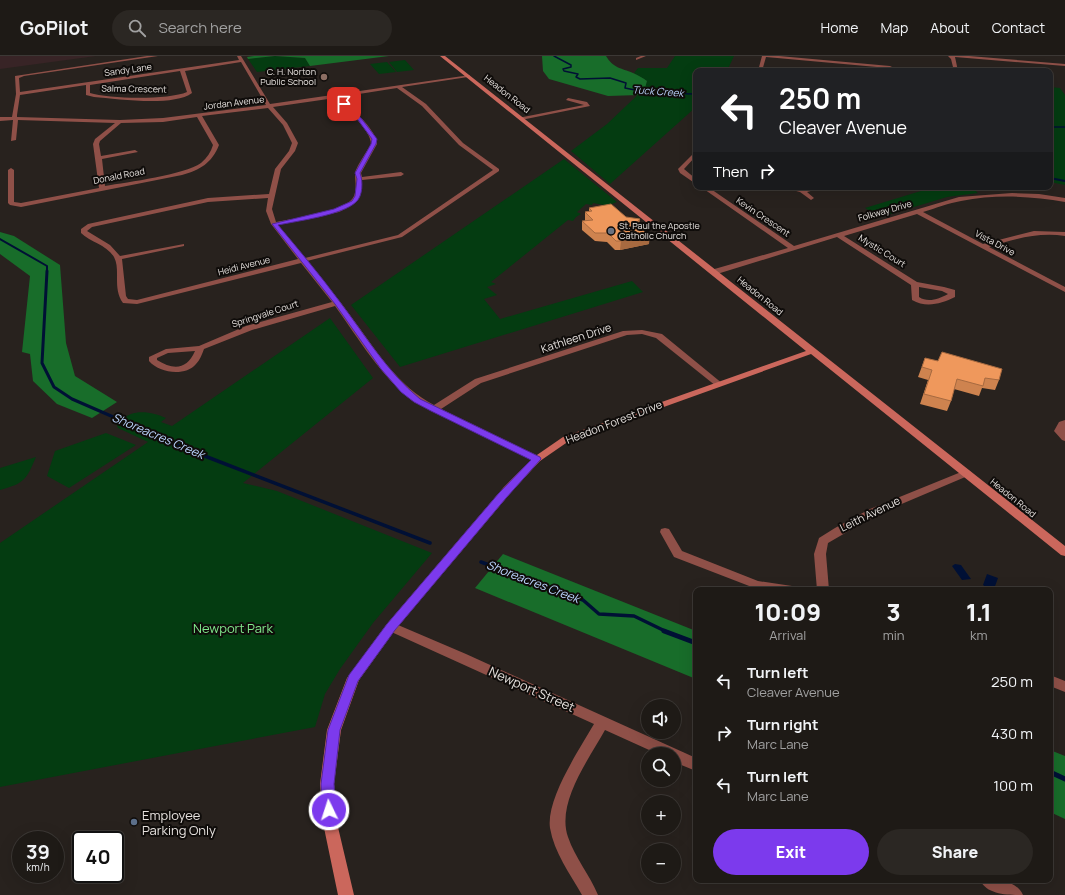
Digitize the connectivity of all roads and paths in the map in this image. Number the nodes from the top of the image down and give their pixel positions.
1 (156, 56) edge
2 (442, 56) edge
3 (644, 56) edge
4 (764, 56) edge
5 (951, 56) edge
6 (240, 59) edge
7 (638, 59) dead end
8 (1065, 65) edge
9 (761, 68) edge
10 (890, 68) edge
11 (955, 68) edge
12 (182, 70) junction
13 (468, 76) junction
14 (88, 84) junction
15 (397, 86) junction
16 (18, 94) junction
17 (336, 96) junction
18 (568, 99) dead end
19 (269, 106) junction
20 (198, 115) junction
21 (15, 118) junction
22 (521, 118) junction
23 (0, 119) edge
24 (120, 122) junction
25 (14, 140) dead end
26 (135, 152) dead end
27 (693, 156) edge
28 (99, 158) junction
29 (11, 170) dead end
30 (401, 174) dead end
31 (360, 179) junction
32 (693, 180) edge
33 (102, 188) junction
34 (708, 190) edge
35 (798, 190) edge
36 (807, 190) edge
37 (802, 191) junction
38 (272, 196) junction
39 (810, 198) dead end
40 (1065, 200) edge
41 (917, 212) junction
42 (274, 224) junction
43 (1065, 234) edge
44 (838, 235) junction
45 (182, 245) dead end
46 (983, 246) junction
47 (793, 248) junction
48 (118, 258) junction
49 (304, 260) junction
50 (714, 272) junction
51 (915, 284) junction
52 (1065, 290) edge
53 (337, 303) junction
54 (200, 348) junction
55 (813, 351) junction
56 (719, 384) junction
57 (434, 409) junction
58 (1065, 423) edge
59 (1065, 438) edge
60 (537, 459) junction
61 (966, 473) junction
62 (665, 532) dead end
63 (1065, 552) edge
64 (771, 587) edge
65 (823, 587) edge
66 (391, 627) junction
67 (1053, 681) edge
68 (1065, 687) edge
69 (602, 722) junction
70 (657, 747) edge
71 (681, 758) edge
72 (693, 764) edge
73 (993, 883) edge
74 (346, 895) edge
75 (590, 895) edge
76 (1015, 895) edge

1 - 16 street
2 - 13 street, Headon Road
3 - 7 street
4 - 9 street
4 - 10 street
5 - 8 street
5 - 11 street
6 - 12 street, Sandy Lane
6 - 19 street
12 - 14 street, Sandy Lane
12 - 14 street, Salma Crescent
13 - 15 street, Jordan Avenue
13 - 22 street, Headon Road
14 - 16 street, Sandy Lane
15 - 17 street, Jordan Avenue
15 - 49 street, Heidi Avenue
16 - 21 street
17 - 19 street, Jordan Avenue
17 - 31 street
18 - 22 street
19 - 20 street, Jordan Avenue
19 - 38 street
20 - 24 street, Jordan Avenue
20 - 33 street, Donald Road
21 - 23 street, Jordan Avenue
21 - 24 street, Jordan Avenue
21 - 25 street
22 - 50 street, Headon Road
24 - 28 street
26 - 28 street
27 - 32 street
28 - 33 street
29 - 33 street, Donald Road
30 - 31 street
31 - 42 street
34 - 47 street, Kevin Crescent
35 - 37 street
36 - 37 street
37 - 39 street
38 - 42 street
38 - 48 street
40 - 41 street, Folkway Drive
41 - 44 street, Folkway Drive
41 - 46 street, Vista Drive
42 - 49 street
43 - 46 street
44 - 47 street, Folkway Drive
44 - 51 street, Mystic Court
45 - 48 street
46 - 52 street, Vista Drive
47 - 50 street, Folkway Drive
48 - 49 street, Heidi Avenue
49 - 53 street
50 - 55 street, Headon Road
51 - 51 street, Mystic Court
53 - 54 street, Springvale Court
53 - 57 street
54 - 54 street, Springvale Court
55 - 56 street, Headon Forest Drive
55 - 61 street, Headon Road
56 - 57 street, Kathleen Drive
56 - 60 street, Headon Forest Drive
57 - 60 street
58 - 59 street
60 - 66 street, Headon Forest Drive
61 - 63 street, Headon Road
61 - 65 street, Leith Avenue
62 - 64 street
66 - 69 street, Newport Street
66 - 74 street, Headon Forest Drive
67 - 68 street
69 - 70 street, Newport Street
69 - 75 street
71 - 72 street, Newport Street
73 - 76 street

